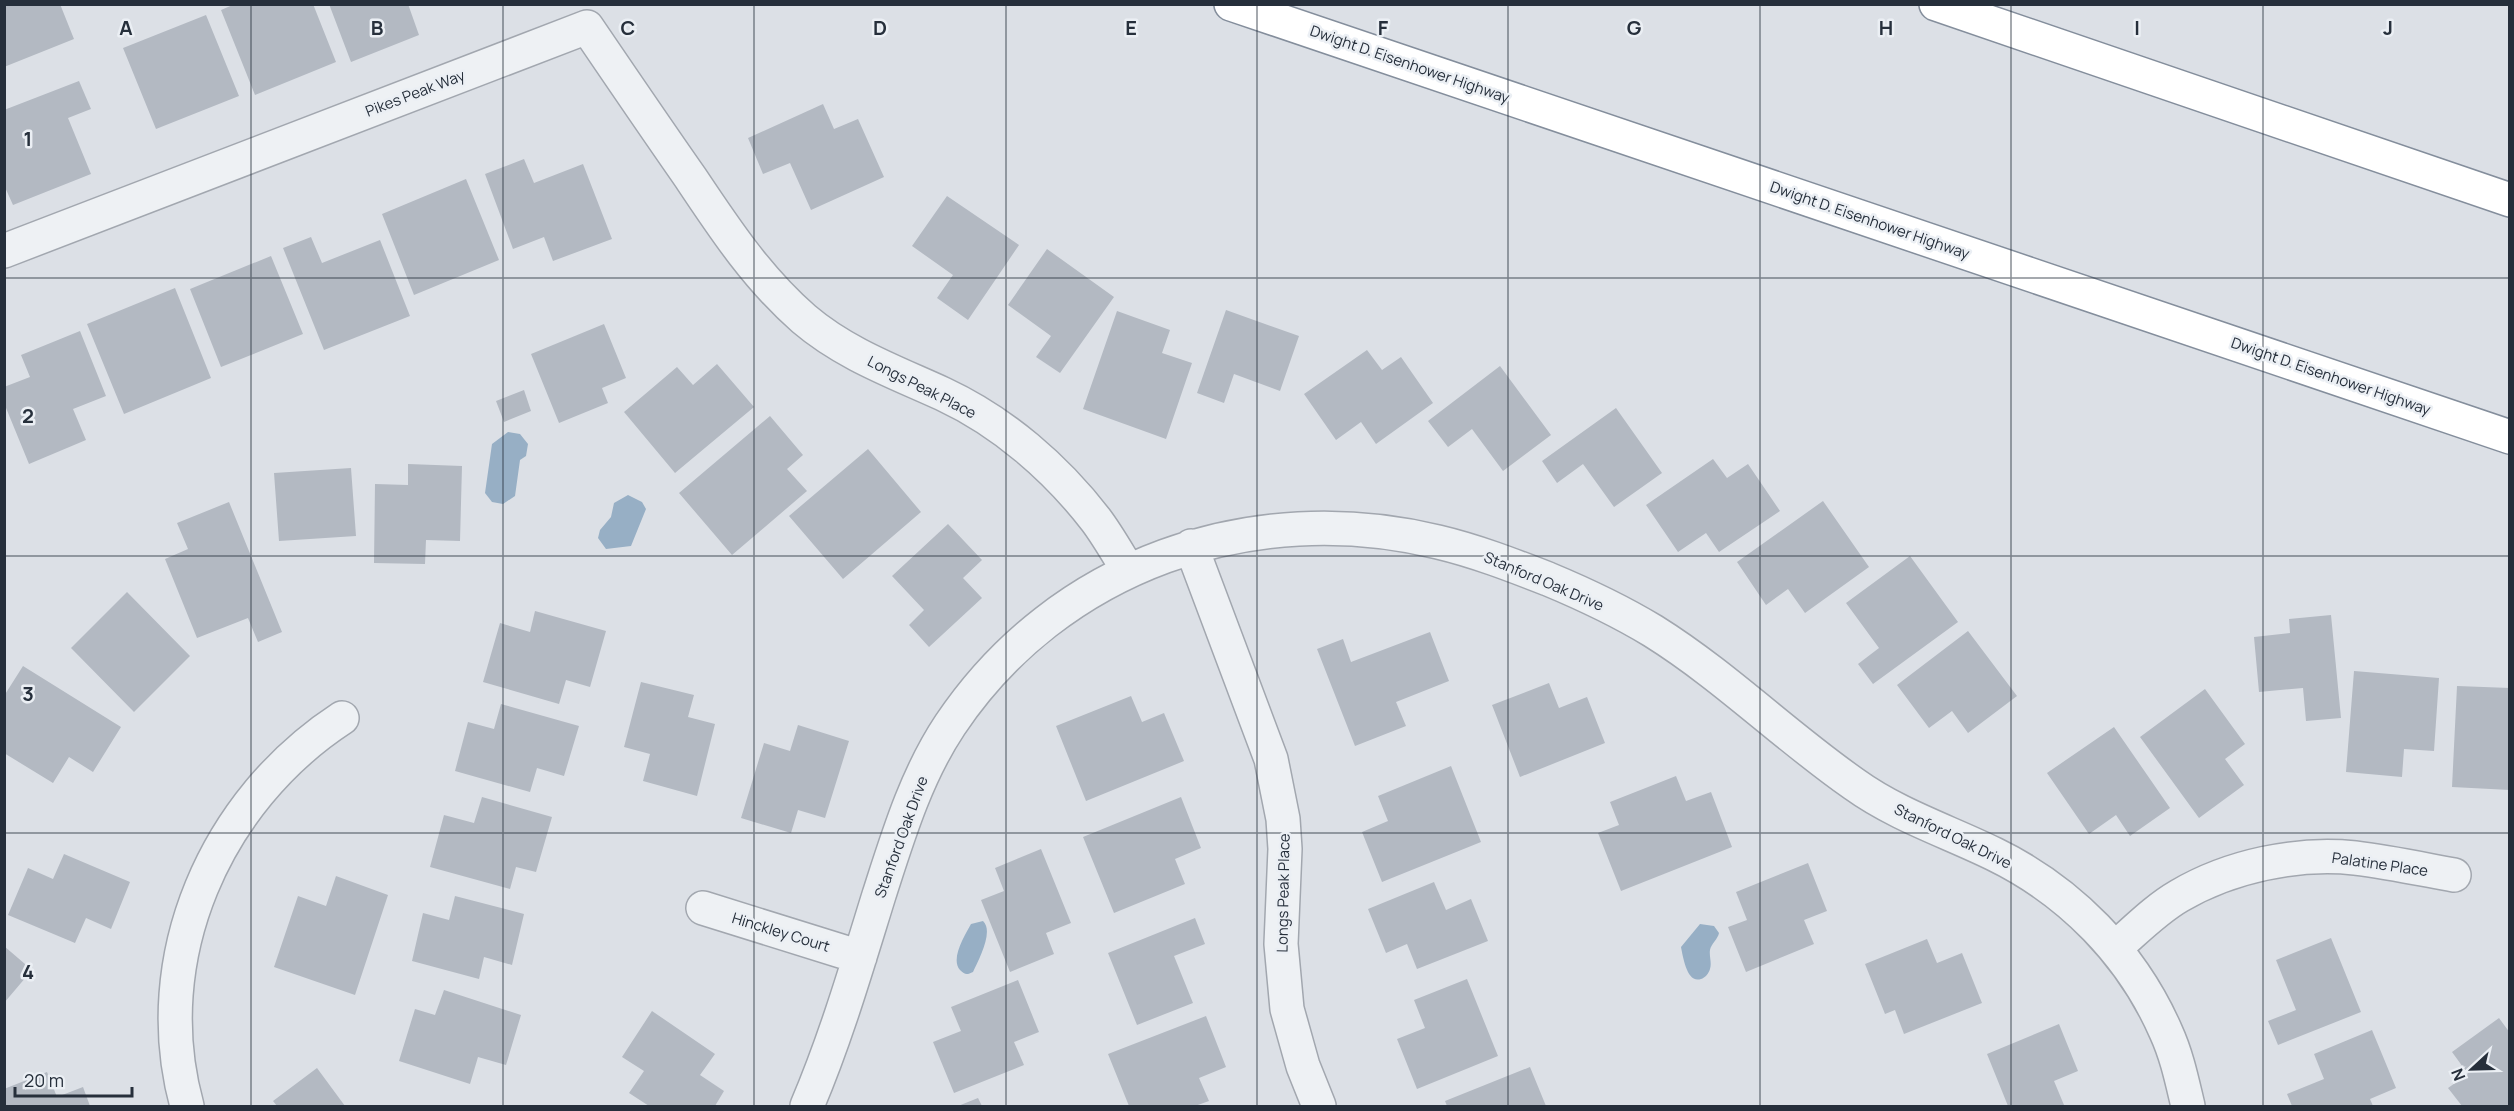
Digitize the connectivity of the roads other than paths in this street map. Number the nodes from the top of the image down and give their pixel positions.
1 (1231, 4) edge
2 (1936, 4) edge
3 (2510, 200) edge
4 (731, 238) joint
5 (4, 251) edge
6 (2510, 437) edge
7 (1191, 546) junction
8 (1128, 570) junction
9 (342, 718) dead end
10 (2454, 874) dead end
11 (703, 908) dead end
12 (2115, 948) junction
13 (860, 957) junction
14 (187, 1107) edge
15 (807, 1107) edge
16 (1319, 1107) edge
17 (2188, 1107) edge

1 - 6 highway, Dwight D. Eisenhower Highway
2 - 3 highway
4 - 5 street, Pikes Peak Way
4 - 8 street, Longs Peak Place
7 - 8 street, Stanford Oak Drive
7 - 12 street, Stanford Oak Drive
7 - 16 street, Longs Peak Place
8 - 13 street, Stanford Oak Drive
9 - 14 street
10 - 12 street, Palatine Place
11 - 13 street, Hinckley Court
12 - 17 street, Stanford Oak Drive
13 - 15 street, Stanford Oak Drive

